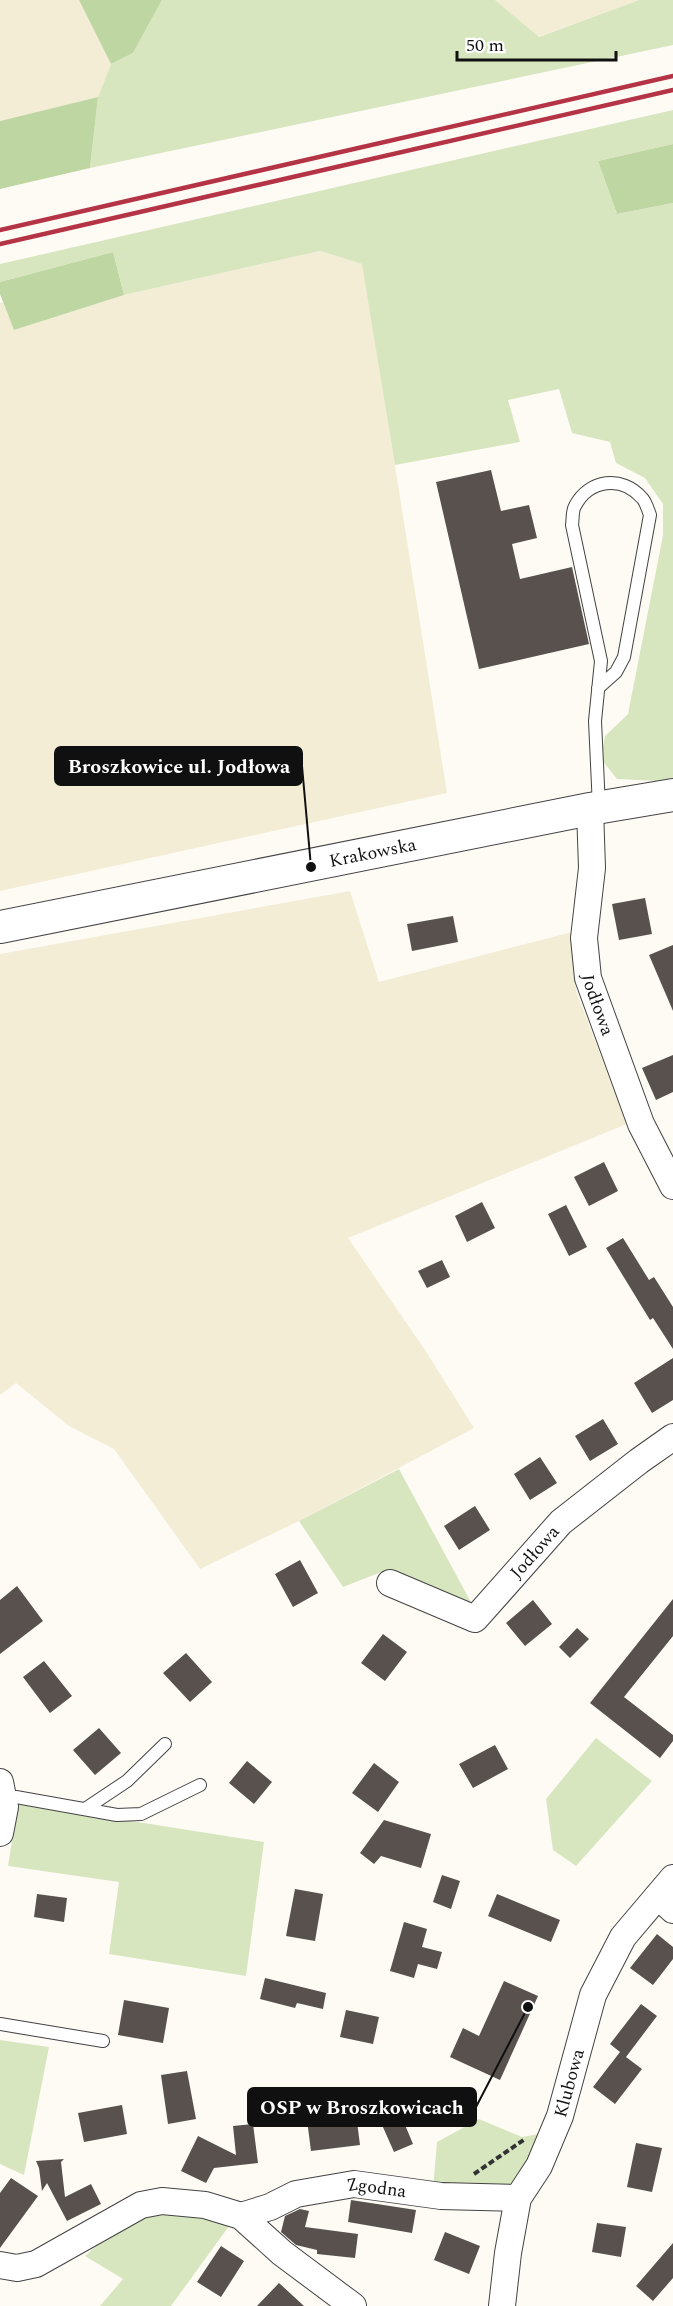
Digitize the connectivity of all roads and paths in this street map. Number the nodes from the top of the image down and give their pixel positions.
1 (598, 688) junction
2 (673, 795) edge
3 (594, 809) junction
4 (0, 927) edge
5 (673, 1186) edge
6 (673, 1437) edge
7 (390, 1582) dead end
8 (165, 1744) dead end
9 (200, 1785) dead end
10 (2, 1790) edge
11 (85, 1809) junction
12 (0, 1833) edge
13 (668, 1895) edge
14 (0, 2024) edge
15 (103, 2041) dead end
16 (560, 2116) junction
17 (441, 2196) junction
18 (518, 2198) junction
19 (241, 2216) junction
20 (0, 2265) edge
21 (353, 2306) edge
22 (502, 2306) edge

1 - 1 lane
1 - 3 lane
2 - 3 street, Krakowska
3 - 4 street, Krakowska
3 - 5 street, Jodłowa
6 - 7 street, Jodłowa
8 - 11 lane
9 - 11 lane
10 - 11 lane
10 - 12 street
13 - 16 street, Klubowa
14 - 15 lane
16 - 17 path
16 - 18 street, Klubowa
17 - 18 street, Zgodna
17 - 19 street, Zgodna
18 - 22 street, Klubowa
19 - 20 street
19 - 21 street

